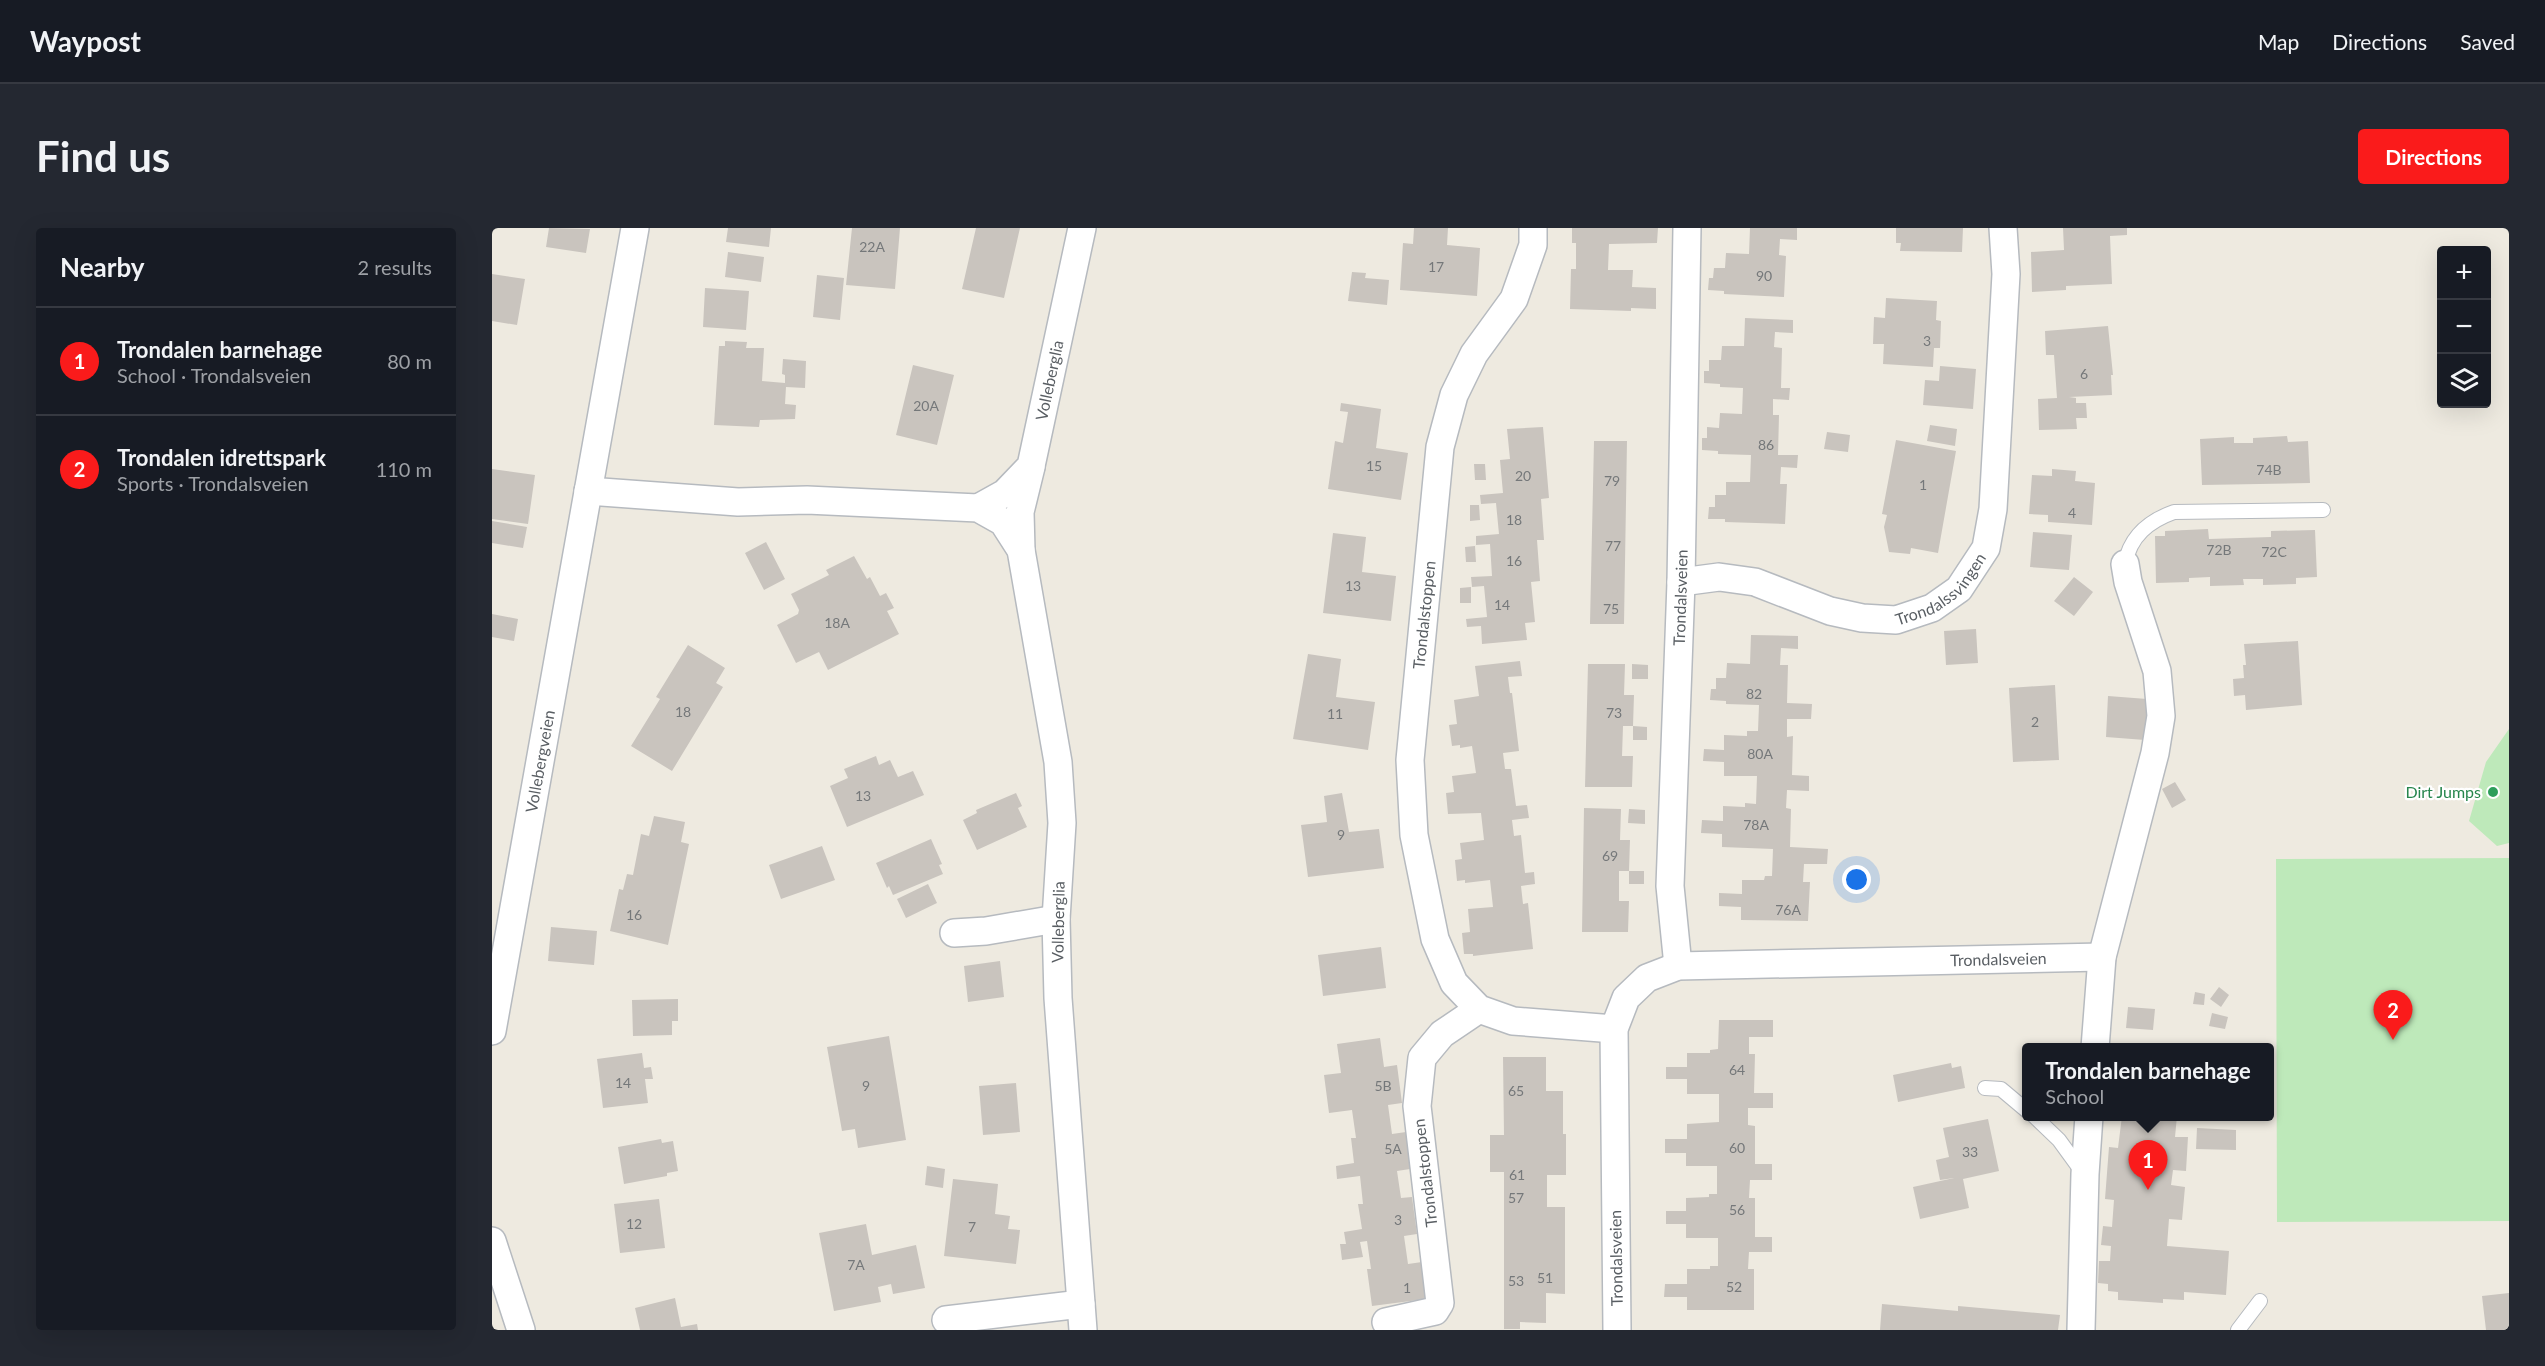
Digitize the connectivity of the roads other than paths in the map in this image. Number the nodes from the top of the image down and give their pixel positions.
1 (635, 228) edge
2 (1082, 228) edge
3 (1533, 228) edge
4 (1687, 228) edge
5 (2003, 228) edge
6 (1031, 466) junction
7 (588, 491) junction
8 (978, 508) junction
9 (2323, 510) dead end
10 (1021, 550) junction
11 (2125, 564) joint
12 (1681, 582) junction
13 (1056, 919) junction
14 (954, 933) dead end
15 (2102, 957) junction
16 (1678, 966) junction
17 (1479, 1009) junction
18 (1614, 1029) junction
19 (492, 1031) edge
20 (2095, 1043) edge
21 (1985, 1088) dead end
22 (2022, 1107) edge
23 (2039, 1121) edge
24 (2089, 1121) edge
25 (2085, 1174) junction
26 (492, 1241) edge
27 (2260, 1301) dead end
28 (1081, 1304) junction
29 (946, 1320) dead end
30 (1386, 1322) dead end
31 (522, 1330) edge
32 (1083, 1330) edge
33 (1617, 1330) edge
34 (2081, 1330) edge
35 (2238, 1330) edge

1 - 7 street, Vollebergveien
2 - 6 street, Volleberglia
3 - 17 street, Trondalstoppen
4 - 12 street, Trondalsveien
5 - 12 street, Trondalssvingen
6 - 8 street
6 - 10 street, Volleberglia
7 - 8 street
7 - 19 street, Vollebergveien
8 - 10 street, Volleberglia
9 - 11 lane
10 - 13 street, Volleberglia
11 - 15 street
12 - 16 street, Trondalsveien
13 - 14 street
13 - 28 street, Volleberglia
15 - 16 street, Trondalsveien
15 - 20 street
16 - 18 street, Trondalsveien
17 - 18 street, Trondalstoppen
17 - 30 street, Trondalstoppen
18 - 33 street, Trondalsveien
21 - 22 lane
23 - 25 lane
24 - 25 street
25 - 34 street
26 - 31 street
27 - 35 lane
28 - 29 street
28 - 32 street, Volleberglia

